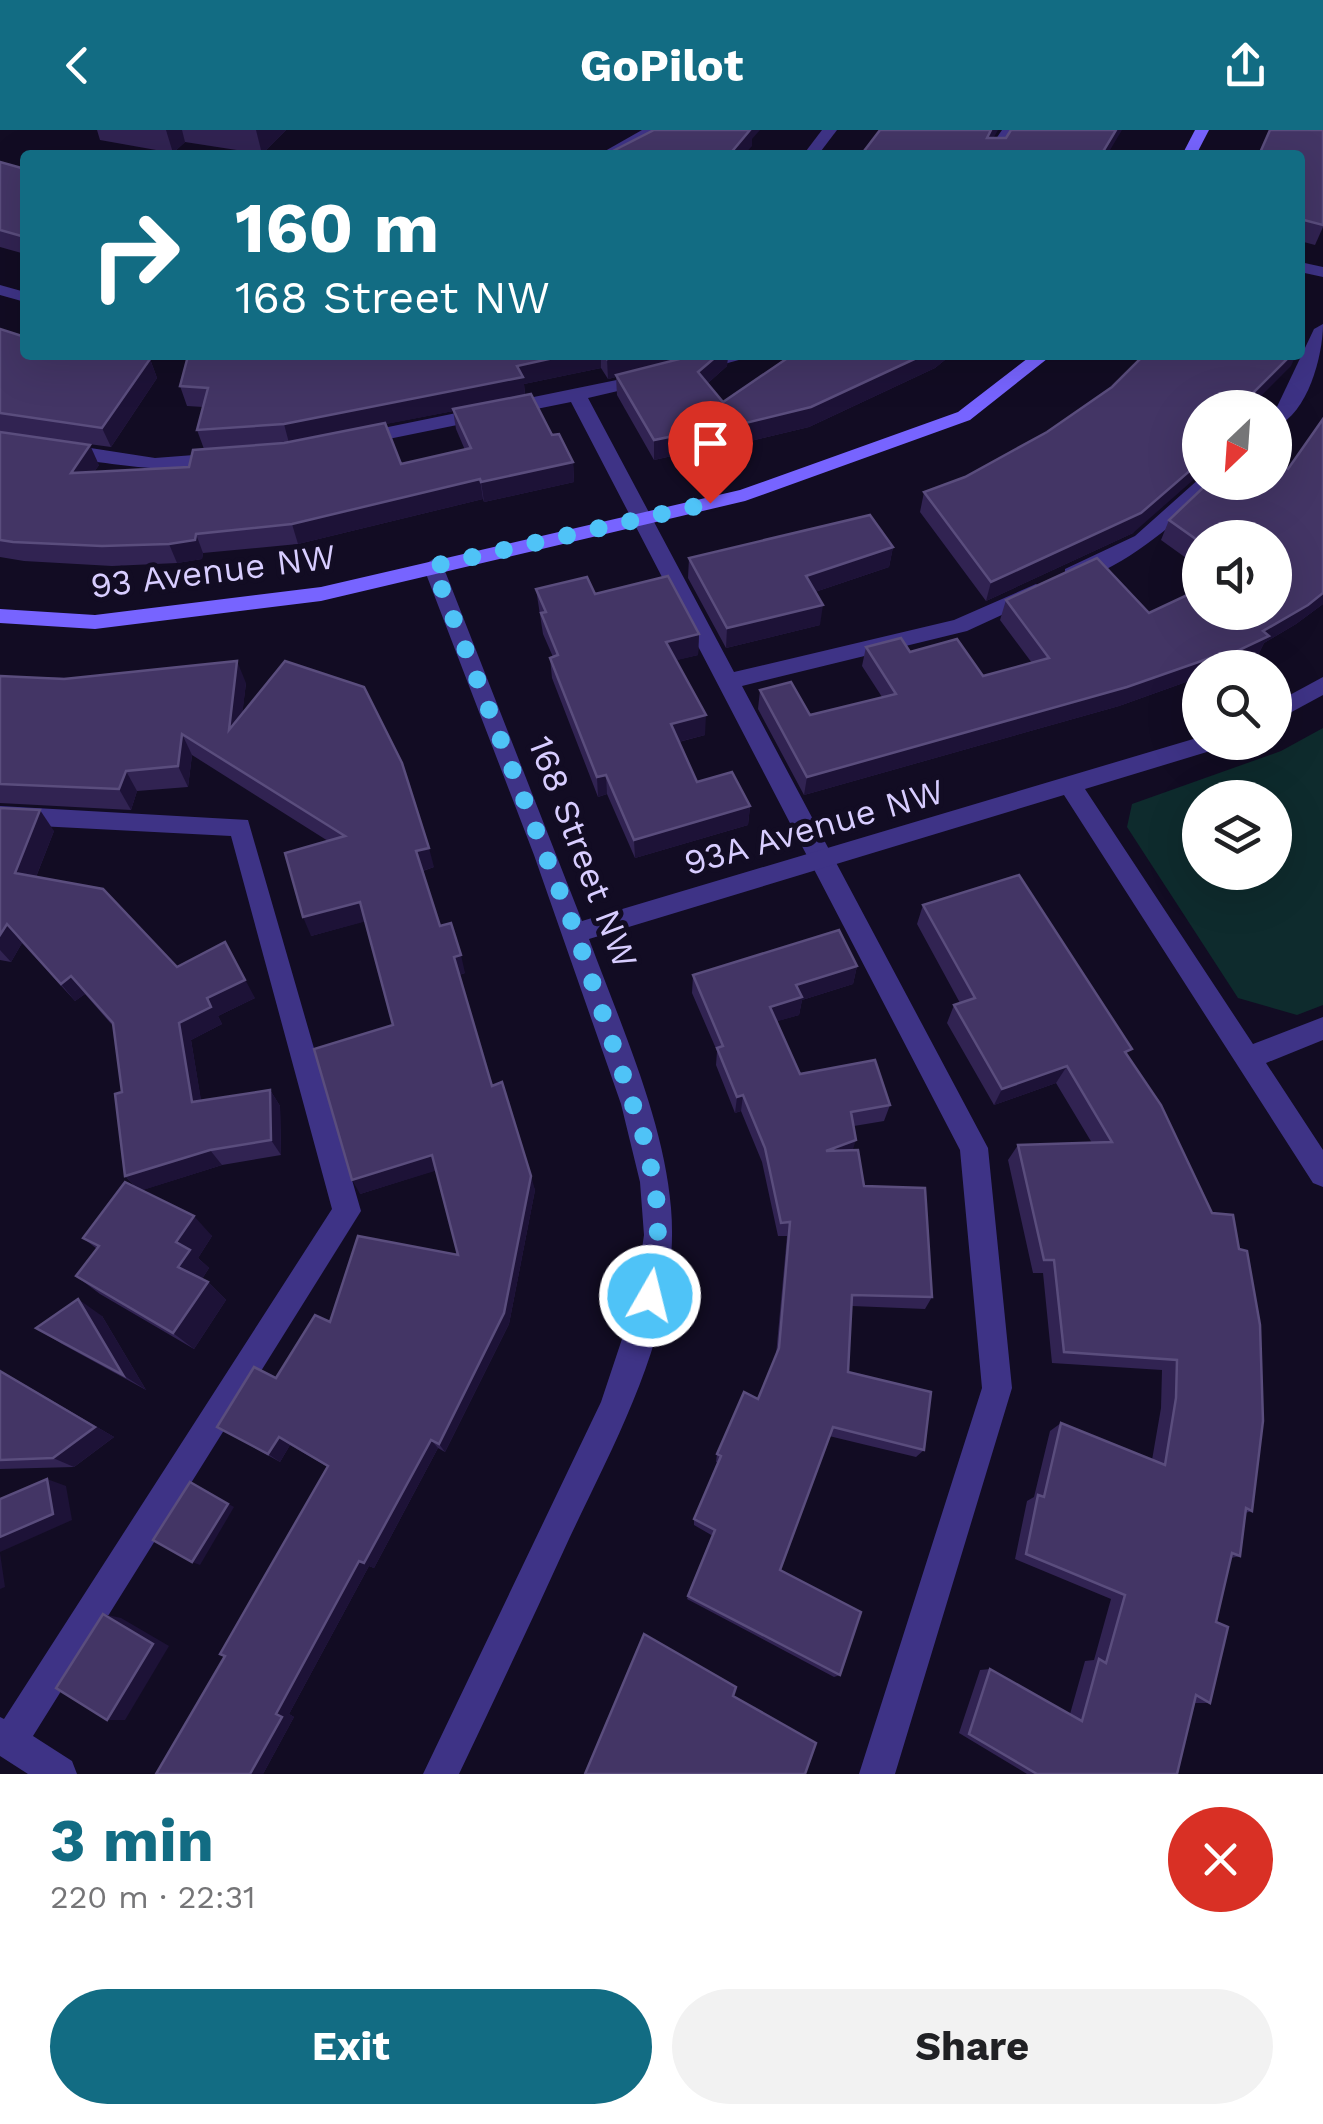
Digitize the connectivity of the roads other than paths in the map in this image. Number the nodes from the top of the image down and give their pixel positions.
1 (650, 130) edge
2 (830, 130) edge
3 (617, 150) edge
4 (814, 150) edge
5 (1323, 329) edge
6 (726, 360) edge
7 (1036, 360) edge
8 (578, 394) junction
9 (1292, 400) edge
10 (0, 440) edge
11 (329, 445) edge
12 (252, 456) edge
13 (1187, 500) edge
14 (640, 519) junction
15 (433, 566) junction
16 (0, 616) edge
17 (726, 682) junction
18 (1323, 685) edge
19 (1292, 703) edge
20 (1182, 752) edge
21 (1072, 787) junction
22 (0, 815) edge
23 (822, 861) junction
24 (576, 933) junction
25 (1323, 1028) edge
26 (1250, 1058) junction
27 (1323, 1174) edge
28 (5, 1738) edge
29 (58, 1774) edge
30 (441, 1774) edge
31 (876, 1774) edge

1 - 3 street
2 - 4 street
5 - 9 street
6 - 8 street
7 - 14 street
8 - 11 street
8 - 14 street
10 - 12 street
13 - 17 street
14 - 15 street
14 - 17 street
15 - 16 street, 93 Avenue NW
15 - 24 street, 168 Street NW
17 - 23 street
18 - 19 street
20 - 21 street, 93A Avenue NW
21 - 23 street, 93A Avenue NW
21 - 26 street
22 - 28 street
23 - 24 street, 93A Avenue NW
23 - 31 street
24 - 30 street, 168 Street NW
25 - 26 street
26 - 27 street
28 - 29 street

